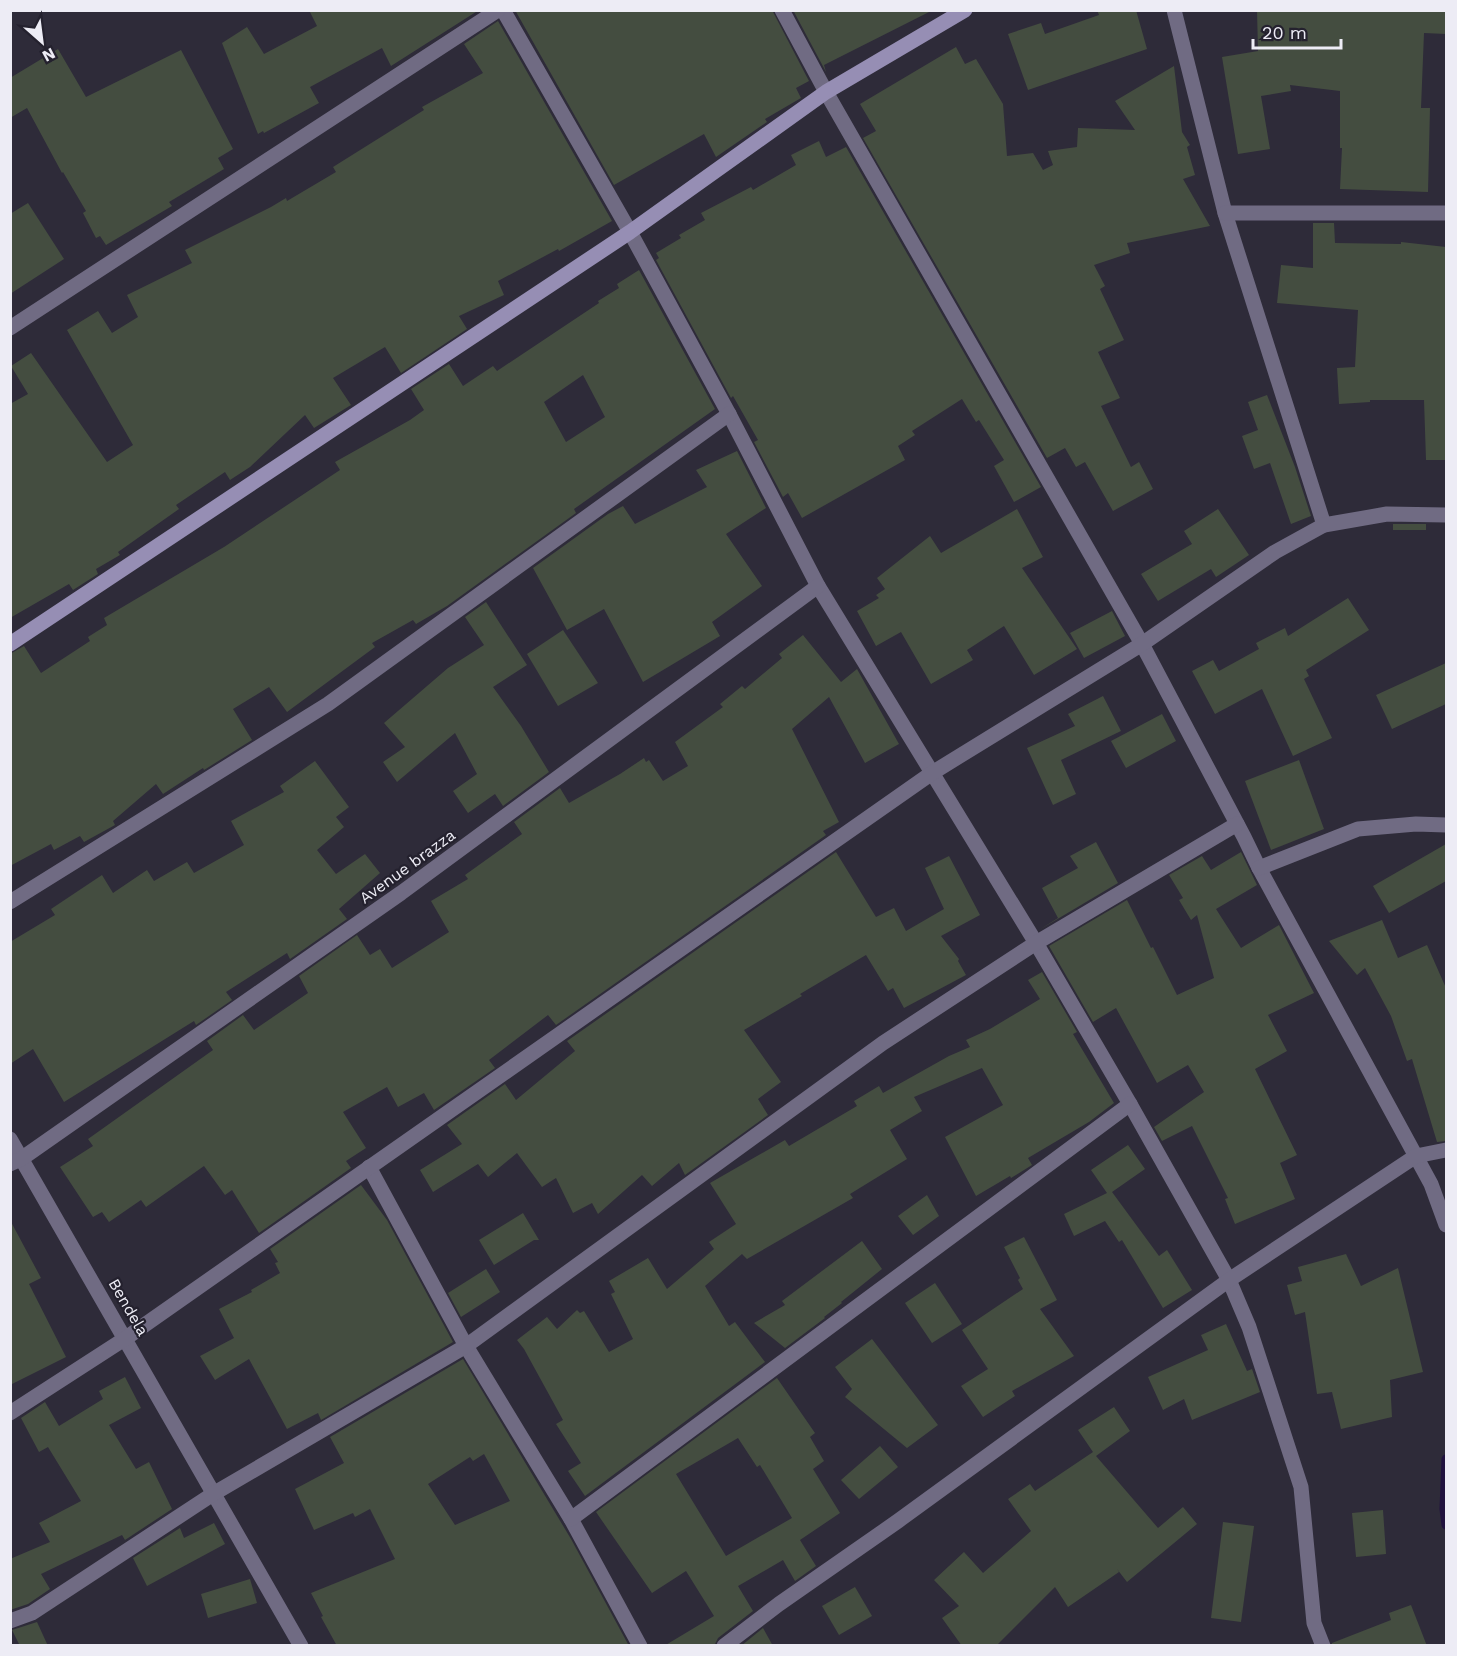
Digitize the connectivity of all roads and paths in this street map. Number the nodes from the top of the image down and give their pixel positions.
1 (498, 10) edge
2 (503, 10) edge
3 (782, 10) edge
4 (965, 10) edge
5 (1174, 10) edge
6 (826, 92) junction
7 (1225, 213) junction
8 (1446, 213) edge
9 (630, 232) junction
10 (10, 328) edge
11 (729, 414) junction
12 (1446, 515) edge
13 (1324, 525) junction
14 (818, 586) junction
15 (10, 644) edge
16 (1142, 644) junction
17 (932, 773) junction
18 (1237, 824) junction
19 (1446, 825) edge
20 (1259, 868) junction
21 (10, 902) edge
22 (1036, 943) junction
23 (1130, 1104) junction
24 (10, 1139) edge
25 (1446, 1150) edge
26 (1416, 1156) junction
27 (16, 1161) edge
28 (369, 1167) junction
29 (1446, 1225) edge
30 (1229, 1280) junction
31 (126, 1338) junction
32 (466, 1346) junction
33 (10, 1413) edge
34 (213, 1494) junction
35 (571, 1519) junction
36 (10, 1621) edge
37 (301, 1646) edge
38 (640, 1646) edge
39 (724, 1646) edge
40 (1323, 1646) edge

1 - 10 street
2 - 9 street
3 - 6 street
4 - 6 street
5 - 7 street
6 - 9 street
6 - 16 street
7 - 8 street
7 - 13 street
9 - 11 street
9 - 15 street
11 - 14 street
11 - 21 street
12 - 13 street
13 - 16 street
14 - 17 street
14 - 27 street, Avenue brazza
16 - 17 street
16 - 18 street
17 - 22 street
17 - 28 street
18 - 20 street
18 - 22 street
19 - 20 street
20 - 26 street
22 - 23 street
22 - 32 street
23 - 30 street
23 - 35 street
24 - 27 street, Bendela
25 - 26 street
26 - 29 street
26 - 30 street
27 - 31 street, Bendela
28 - 31 street
28 - 32 street
30 - 39 street
30 - 40 street
31 - 33 street
31 - 34 street, Bendela
32 - 34 street
32 - 35 street
34 - 36 street
34 - 37 street, Bendela
35 - 38 street

